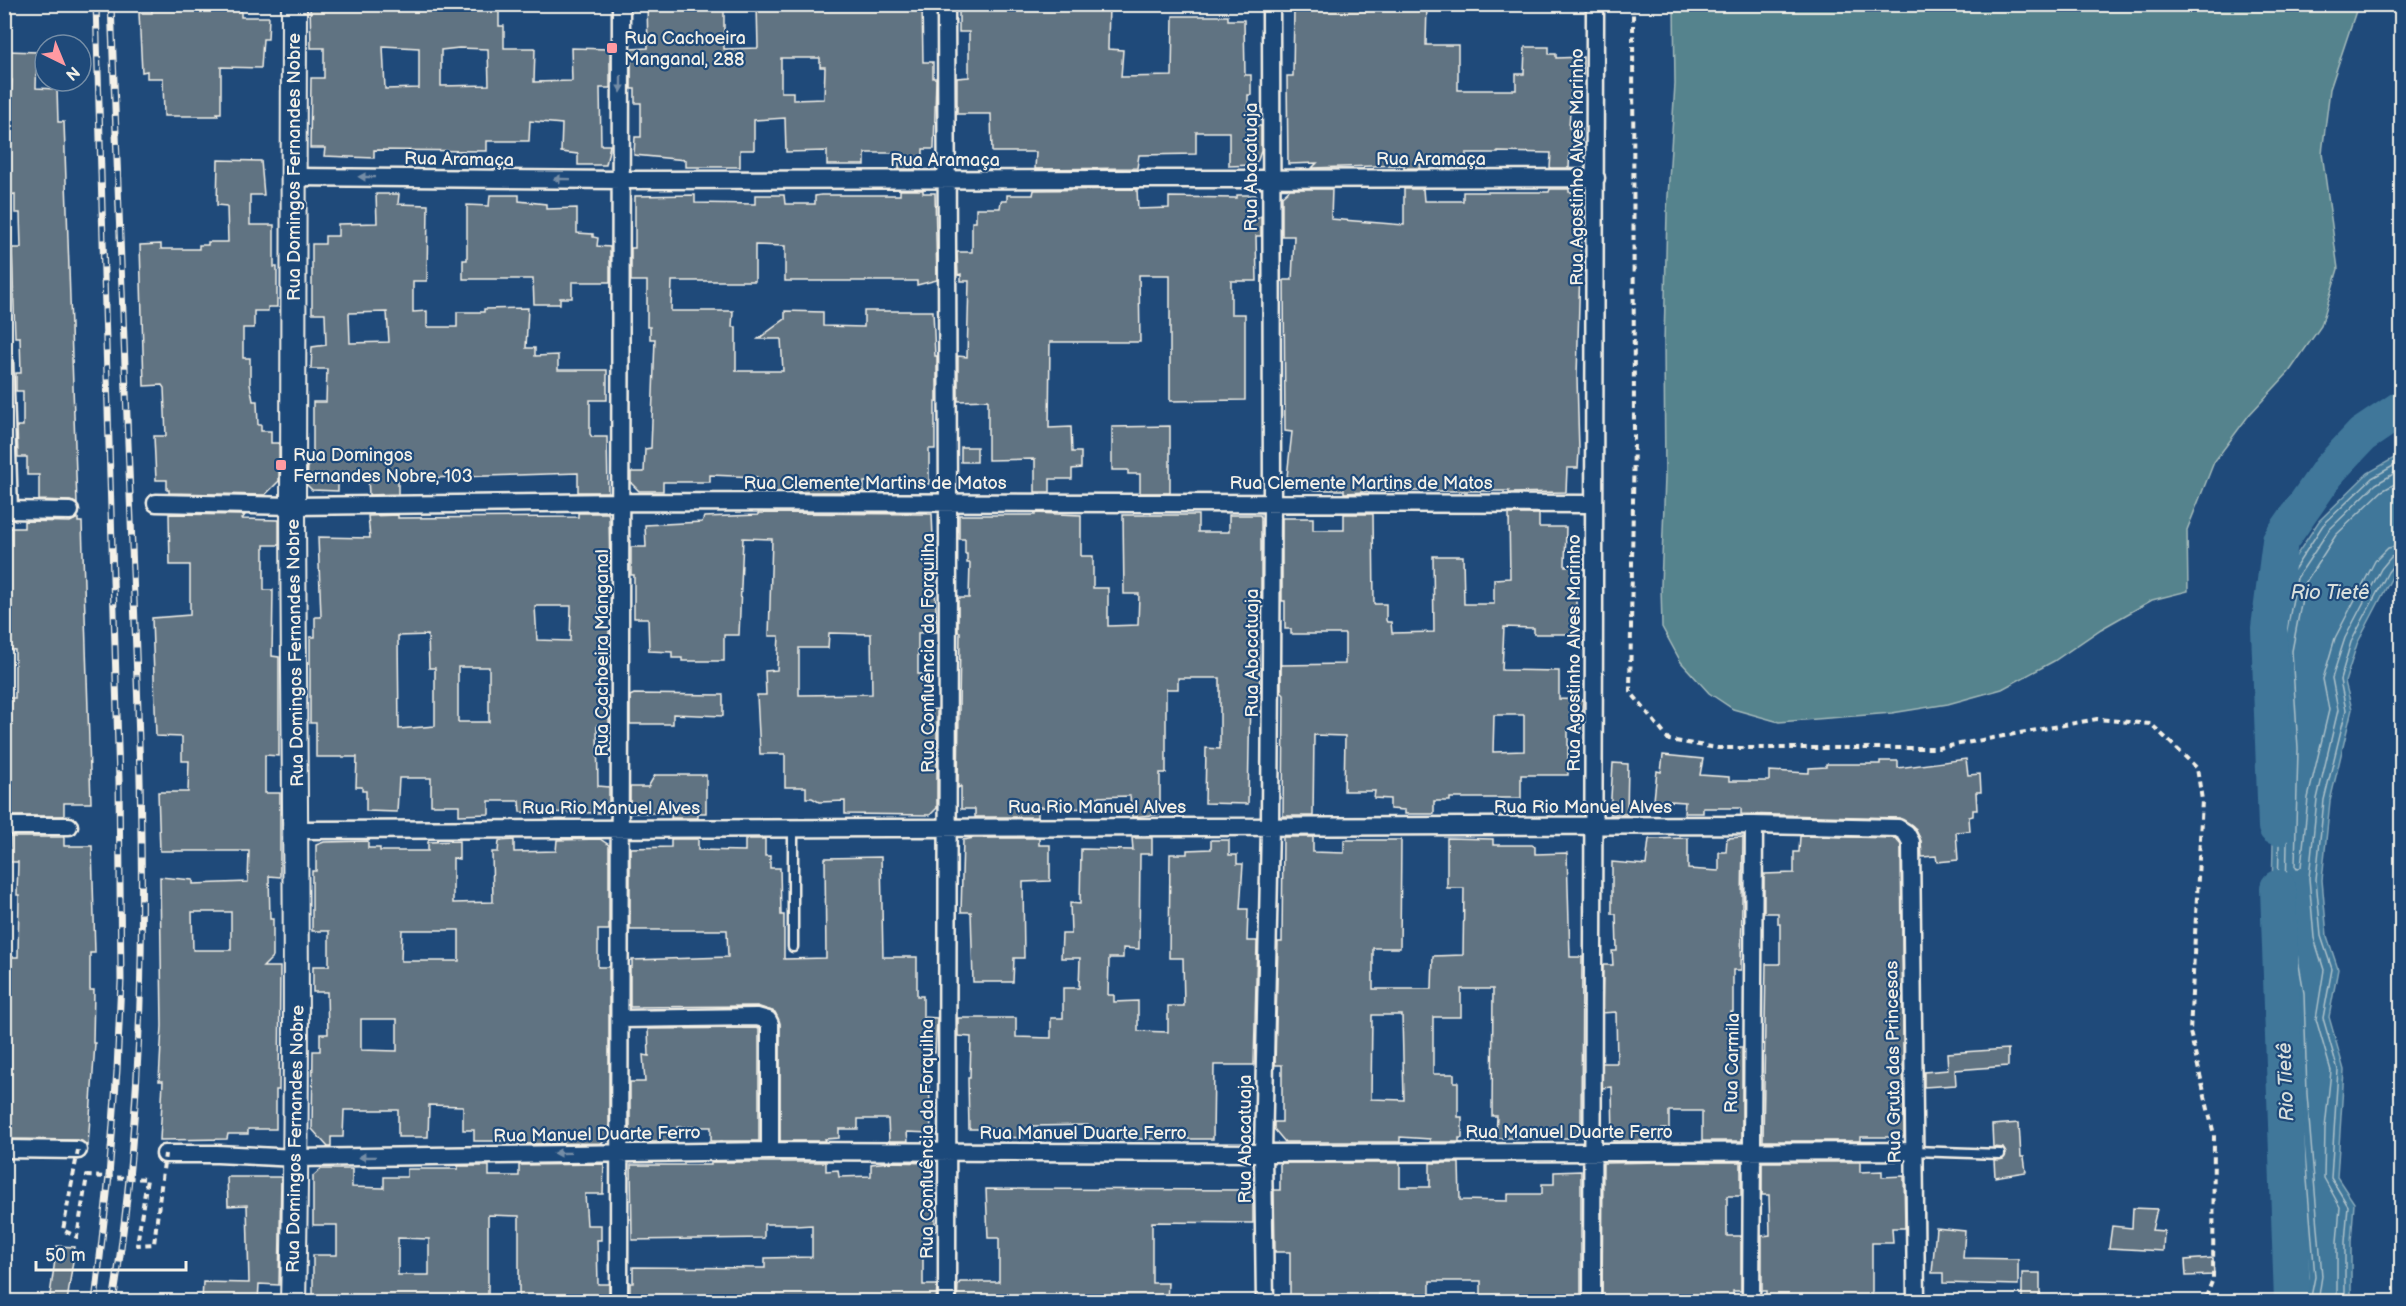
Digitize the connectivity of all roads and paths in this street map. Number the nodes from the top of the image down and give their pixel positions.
1 (294, 4) edge
2 (621, 4) edge
3 (946, 4) edge
4 (1271, 4) edge
5 (1595, 4) edge
6 (1633, 4) edge
7 (294, 177) junction
8 (1596, 178) junction
9 (1270, 179) junction
10 (621, 180) junction
11 (947, 180) junction
12 (4, 361) edge
13 (622, 502) junction
14 (948, 502) junction
15 (1272, 502) junction
16 (156, 503) dead end
17 (1594, 504) junction
18 (293, 506) junction
19 (7, 510) edge
20 (70, 511) dead end
21 (1754, 825) junction
22 (4, 826) edge
23 (69, 826) dead end
24 (948, 826) junction
25 (793, 827) junction
26 (1270, 827) junction
27 (1594, 827) junction
28 (621, 828) junction
29 (1898, 828) joint
30 (296, 830) junction
31 (793, 946) dead end
32 (621, 1019) junction
33 (4, 1149) edge
34 (78, 1149) joint
35 (1750, 1150) junction
36 (770, 1151) junction
37 (946, 1151) junction
38 (1914, 1151) junction
39 (621, 1152) junction
40 (1592, 1152) junction
41 (165, 1154) joint
42 (1263, 1154) junction
43 (2000, 1154) dead end
44 (296, 1158) junction
45 (293, 1302) edge
46 (619, 1302) edge
47 (946, 1302) edge
48 (1265, 1302) edge
49 (1592, 1302) edge
50 (1751, 1302) edge
51 (1916, 1302) edge
52 (2204, 1302) edge

1 - 7 street, Rua Domingos Fernandes Nobre
2 -> 10 street, Rua Cachoeira Manganal
3 - 11 street, Rua Confluência da Forquilha
4 - 9 street, Rua Abacatuaja
5 - 8 street, Rua Agostinho Alves Marinho
6 - 52 path
10 -> 7 street, Rua Aramaça
7 - 18 street, Rua Domingos Fernandes Nobre
8 - 9 street, Rua Aramaça
8 - 17 street, Rua Agostinho Alves Marinho
9 - 11 street, Rua Aramaça
9 - 15 street, Rua Abacatuaja
10 - 11 street, Rua Aramaça
10 - 13 street, Rua Cachoeira Manganal
11 - 14 street, Rua Confluência da Forquilha
12 - 19 street
13 - 14 street, Rua Clemente Martins de Matos
13 - 18 street, Rua Clemente Martins de Matos
13 - 28 street, Rua Cachoeira Manganal
14 - 15 street, Rua Clemente Martins de Matos
14 - 24 street, Rua Confluência da Forquilha
15 - 17 street, Rua Clemente Martins de Matos
15 - 26 street, Rua Abacatuaja
16 - 18 street, Rua Clemente Martins de Matos
17 - 27 street, Rua Agostinho Alves Marinho
18 - 30 street, Rua Domingos Fernandes Nobre
19 - 20 street
21 - 27 street, Rua Rio Manuel Alves
21 - 29 street, Rua Rio Manuel Alves
21 - 35 street, Rua Carmila
22 - 23 street
24 - 25 street, Rua Rio Manuel Alves
24 - 26 street, Rua Rio Manuel Alves
24 - 37 street, Rua Confluência da Forquilha
25 - 28 street, Rua Rio Manuel Alves
25 - 31 lane
26 - 27 street, Rua Rio Manuel Alves
26 - 42 street, Rua Abacatuaja
27 - 40 street, Rua Agostinho Alves Marinho
28 - 30 street, Rua Rio Manuel Alves
28 - 32 street, Rua Cachoeira Manganal
29 - 38 street, Rua Gruta das Princesas
30 - 44 street, Rua Domingos Fernandes Nobre
32 - 36 street
32 - 39 street, Rua Cachoeira Manganal
33 - 34 street
34 - 41 path, bridge
35 - 38 street, Rua Manuel Duarte Ferro
35 - 40 street, Rua Manuel Duarte Ferro
35 - 50 street, Rua Carmila
36 - 37 street, Rua Manuel Duarte Ferro
36 - 39 street, Rua Manuel Duarte Ferro
37 - 42 street, Rua Manuel Duarte Ferro
37 - 47 street, Rua Confluência da Forquilha
38 - 43 lane, Rua Manuel Duarte Ferro
38 - 51 street, Rua Gruta das Princesas
39 -> 44 street, Rua Manuel Duarte Ferro
39 - 46 street, Rua Cachoeira Manganal
40 - 42 street, Rua Manuel Duarte Ferro
40 - 49 street, Rua Agostinho Alves Marinho
41 - 44 street, Rua Manuel Duarte Ferro
42 - 48 street, Rua Abacatuaja
44 - 45 street, Rua Domingos Fernandes Nobre

